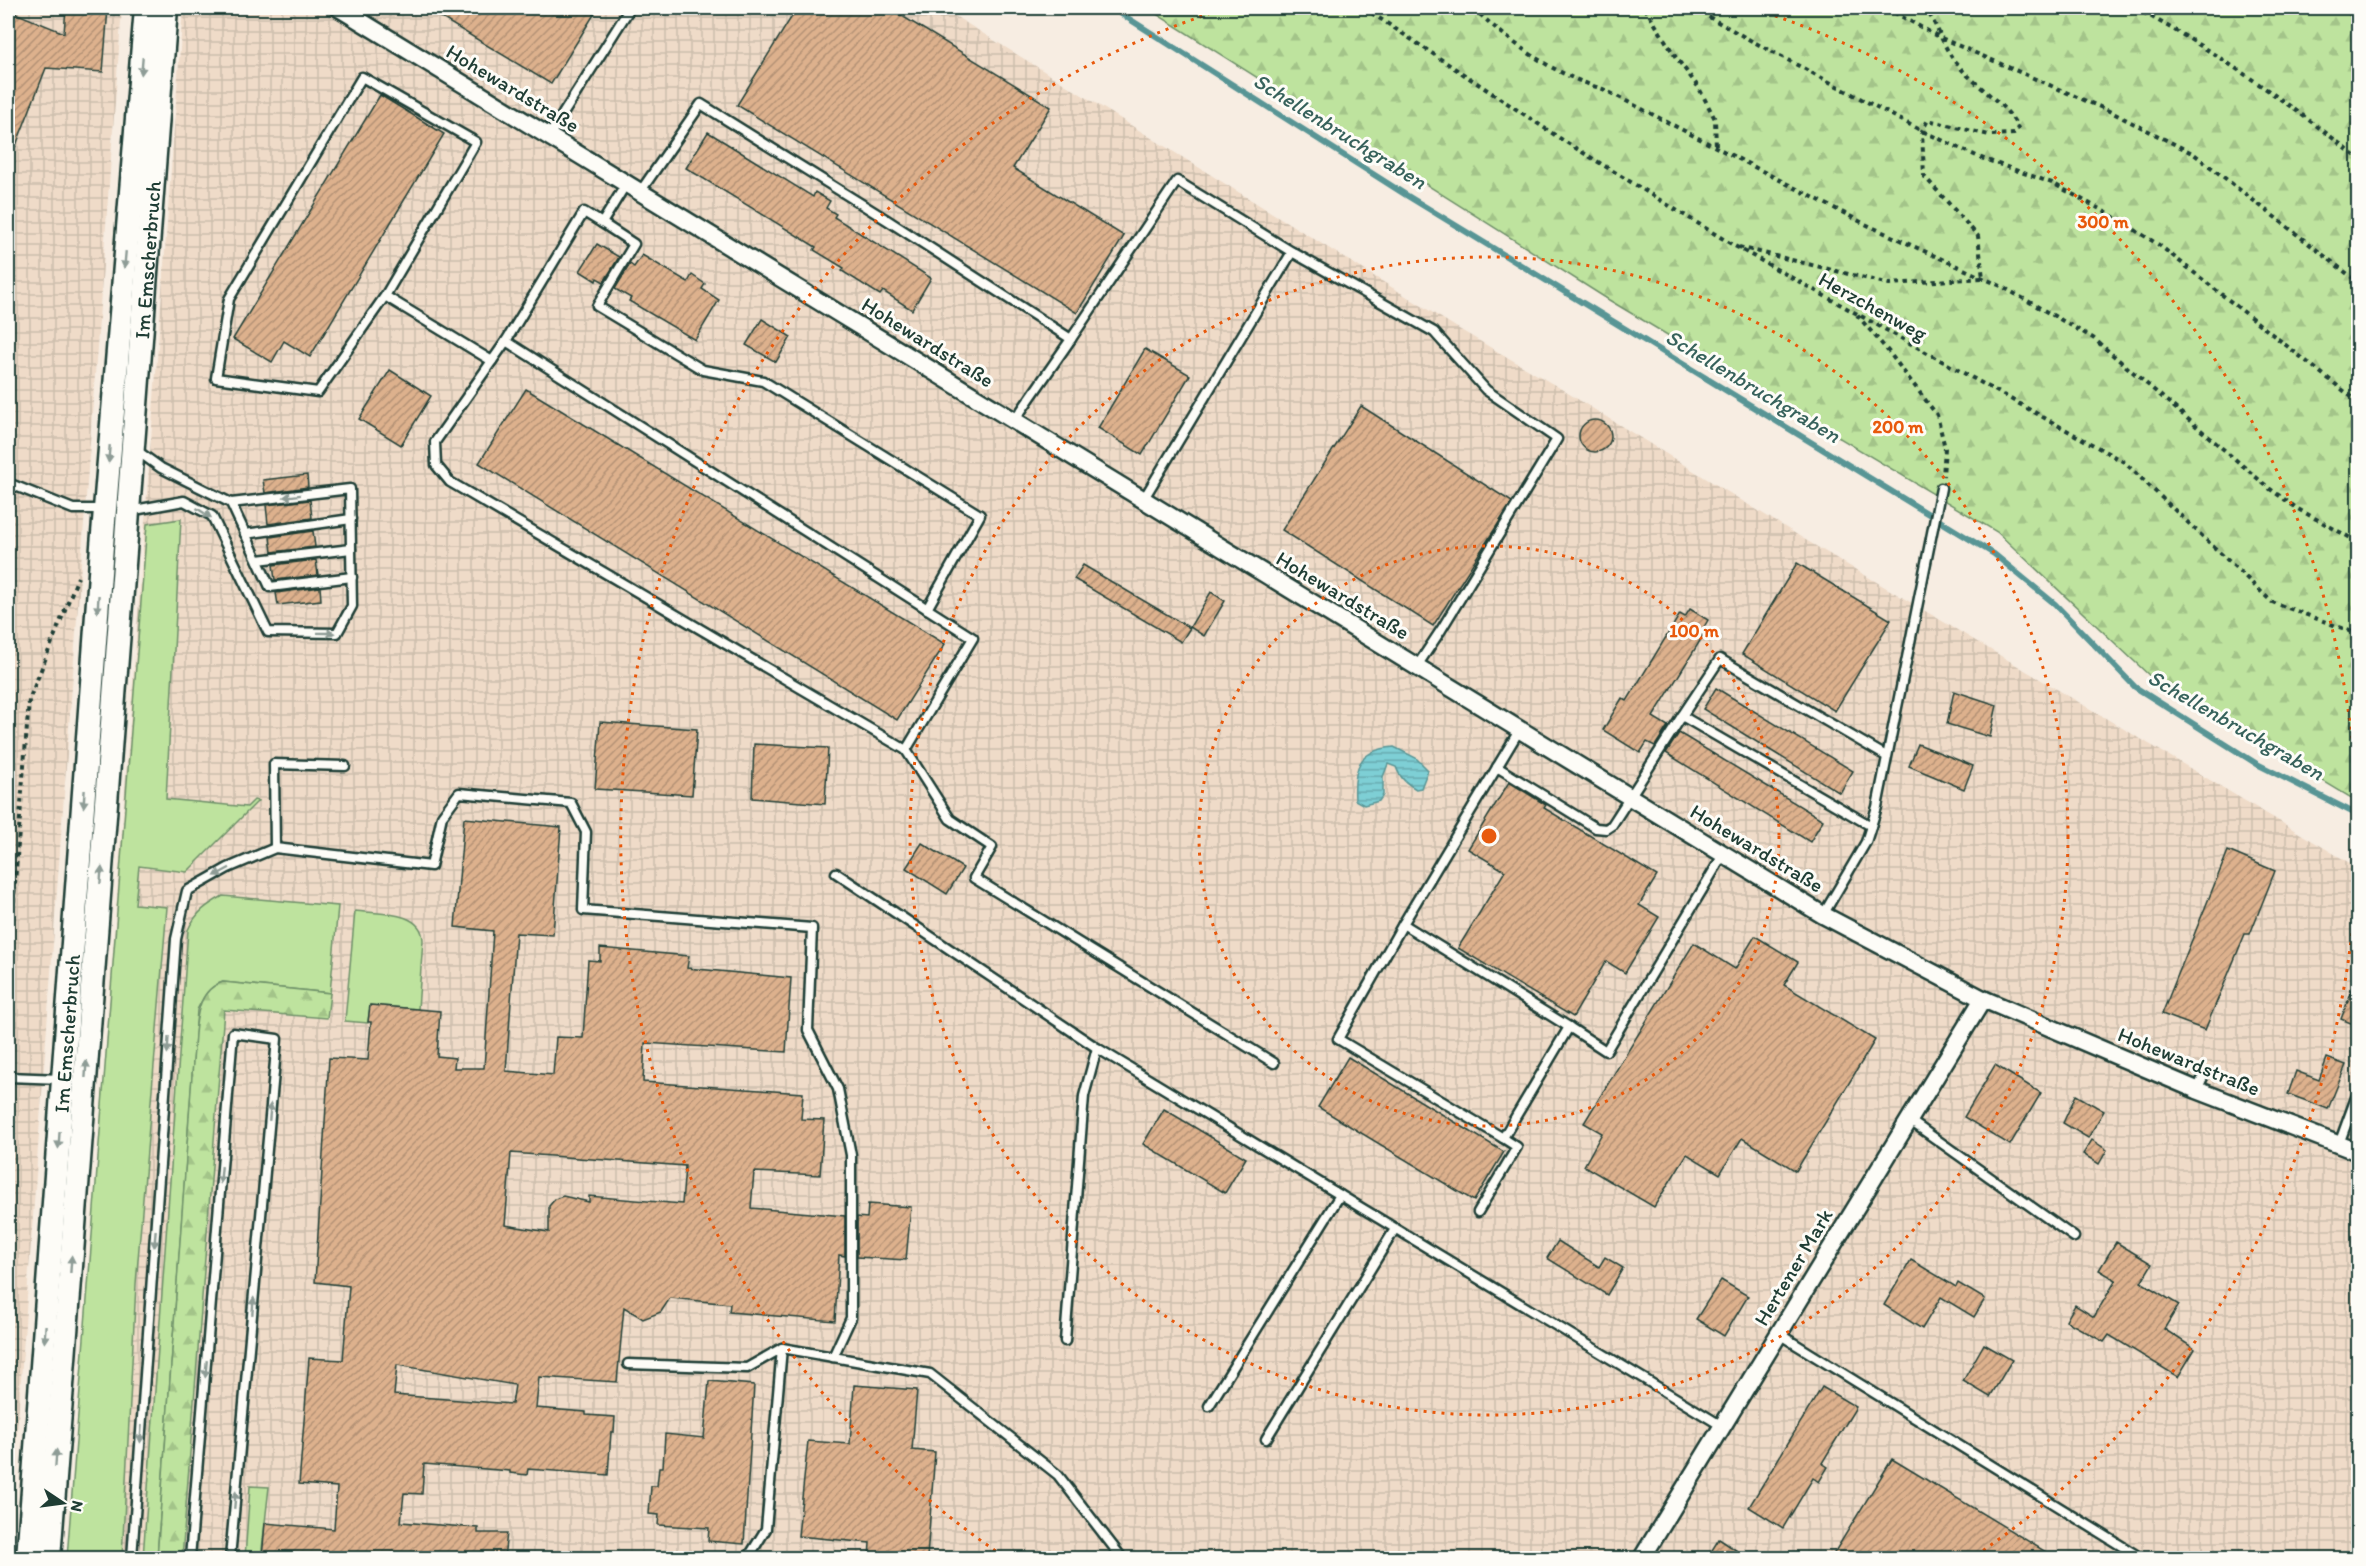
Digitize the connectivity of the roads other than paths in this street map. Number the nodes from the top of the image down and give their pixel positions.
1 (146, 8) edge
2 (166, 8) edge
3 (339, 8) edge
4 (630, 8) edge
5 (549, 136) junction
6 (633, 188) junction
7 (602, 223) junction
8 (1292, 252) junction
9 (385, 296) junction
10 (1071, 339) junction
11 (506, 341) junction
12 (492, 361) junction
13 (1014, 421) junction
14 (134, 448) junction
15 (8, 483) edge
16 (1941, 488) road end
17 (1143, 500) junction
18 (231, 503) junction
19 (105, 509) junction
20 (129, 511) junction
21 (351, 519) junction
22 (245, 534) junction
23 (351, 549) junction
24 (258, 560) junction
25 (352, 577) junction
26 (927, 609) junction
27 (1417, 666) junction
28 (1682, 716) junction
29 (1520, 729) junction
30 (906, 750) junction
31 (1886, 756) junction
32 (345, 766) dead end
33 (1497, 767) junction
34 (1630, 796) junction
35 (1871, 826) junction
36 (275, 849) junction
37 (1723, 855) junction
38 (836, 873) dead end
39 (1823, 915) junction
40 (1403, 924) junction
41 (1983, 999) junction
42 (1569, 1027) junction
43 (1097, 1048) junction
44 (1274, 1063) dead end
45 (8, 1077) edge
46 (63, 1079) junction
47 (2358, 1092) edge
48 (1910, 1120) junction
49 (1503, 1138) junction
50 (2339, 1144) junction
51 (2358, 1152) edge
52 (1340, 1195) junction
53 (1478, 1212) dead end
54 (1395, 1229) junction
55 (2074, 1237) dead end
56 (1779, 1334) junction
57 (1065, 1341) dead end
58 (782, 1348) junction
59 (833, 1357) junction
60 (628, 1364) dead end
61 (1209, 1406) dead end
62 (1722, 1426) junction
63 (1266, 1439) dead end
64 (194, 1514) junction
65 (28, 1558) edge
66 (49, 1558) edge
67 (132, 1558) edge
68 (190, 1558) edge
69 (195, 1558) edge
70 (230, 1558) edge
71 (748, 1558) edge
72 (1122, 1558) edge
73 (1642, 1558) edge
74 (2141, 1558) edge

1 -> 19 main road, Im Emscherbruch
2 - 14 main road, Im Emscherbruch
3 - 5 street, Hohewardstraße
4 - 5 lane
5 - 6 street, Hohewardstraße
6 - 7 lane
6 - 10 lane
6 - 13 street, Hohewardstraße
7 - 11 lane
7 - 26 lane
8 - 10 lane
8 - 17 lane
8 - 27 lane
9 - 9 lane
9 - 12 lane
10 - 13 lane
11 - 12 lane
11 - 26 lane
12 - 30 lane
13 - 17 street, Hohewardstraße
14 - 18 lane
14 - 20 main road, Im Emscherbruch
15 - 19 lane
16 - 31 lane
17 - 27 street, Hohewardstraße
21 -> 18 lane
18 - 22 lane
19 - 20 main road
19 -> 46 main road, Im Emscherbruch
20 -> 25 lane
66 -> 20 main road, Im Emscherbruch
21 - 22 lane
21 - 23 lane
22 - 24 lane
23 - 24 lane
23 - 25 lane
24 - 25 lane
26 - 30 lane
27 - 29 street, Hohewardstraße
28 - 31 lane
28 - 34 lane
28 - 35 lane
29 - 33 lane
29 - 34 street, Hohewardstraße
30 - 44 lane
31 - 35 lane
32 - 36 lane
33 - 34 lane
33 - 40 lane
34 - 37 street, Hohewardstraße
35 - 39 lane
36 - 59 lane
36 -> 67 lane
37 - 39 street, Hohewardstraße
37 - 42 lane
38 - 43 lane
39 - 41 street, Hohewardstraße
40 - 42 lane
40 - 49 lane
41 - 48 street, Hertener Mark
41 - 50 street, Hohewardstraße
42 - 49 lane
43 - 52 lane
43 - 57 lane
45 - 46 lane
46 -> 65 main road, Im Emscherbruch
47 - 50 lane
48 - 55 lane
48 - 56 street, Hertener Mark
49 - 53 lane
50 - 51 street, Hohewardstraße
52 - 54 lane
52 - 61 lane
54 - 62 lane
54 - 63 lane
56 - 62 street, Hertener Mark
56 - 74 lane
58 - 59 lane
58 - 60 lane
58 - 71 lane
59 - 72 lane
62 - 73 street, Hertener Mark
64 - 68 lane
64 - 69 lane
70 -> 64 lane

